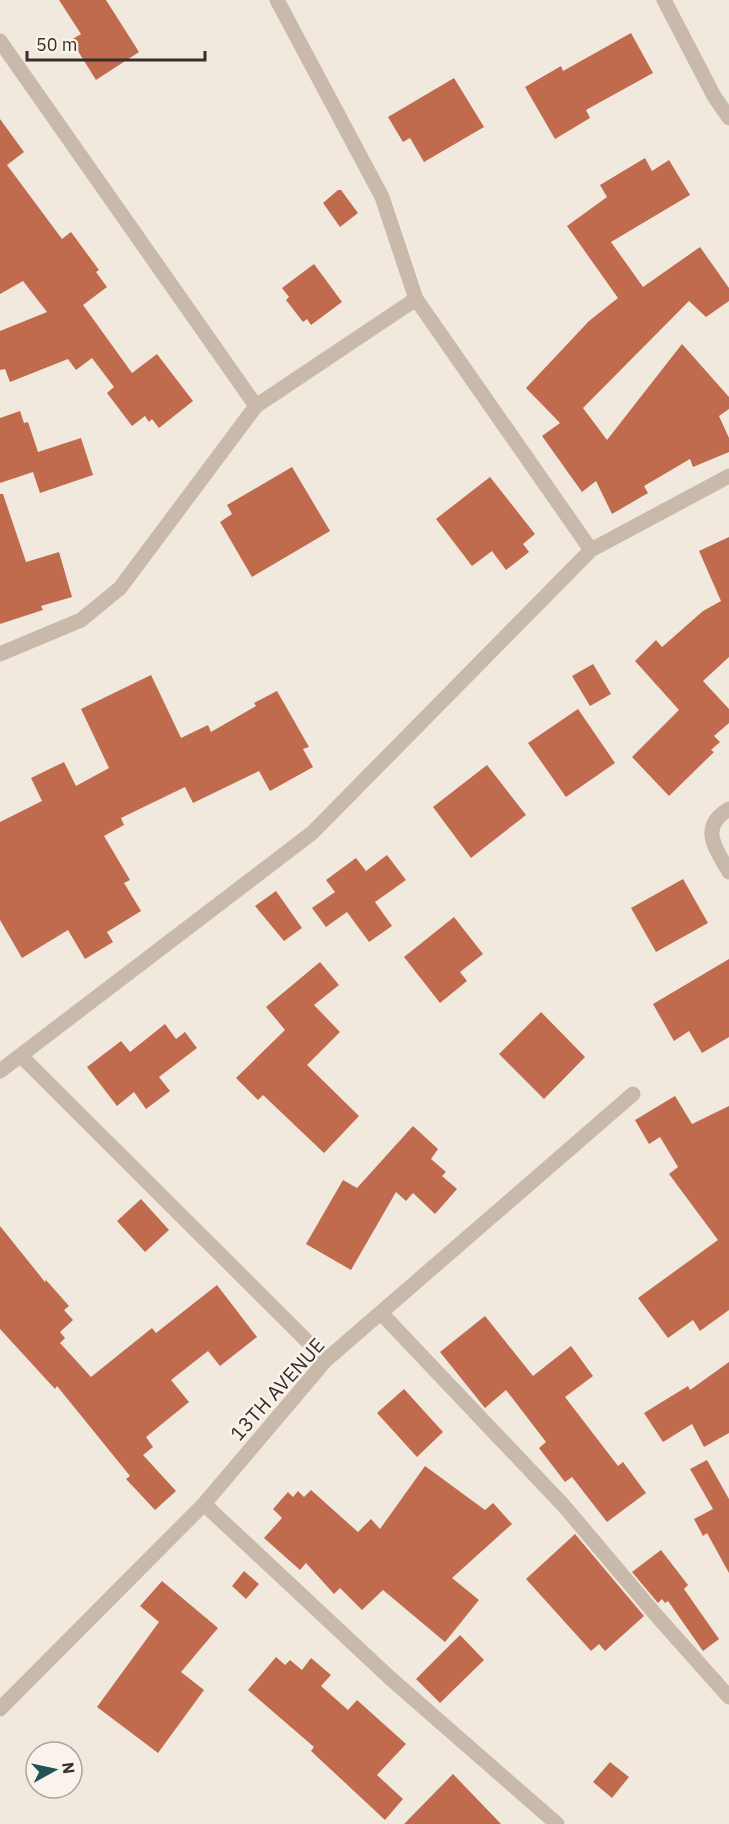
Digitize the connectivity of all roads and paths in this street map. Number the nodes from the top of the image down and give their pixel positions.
1 (277, 0) edge
2 (664, 0) edge
3 (0, 41) edge
4 (729, 118) edge
5 (416, 299) junction
6 (256, 406) junction
7 (729, 476) edge
8 (591, 550) junction
9 (0, 654) edge
10 (729, 809) edge
11 (729, 872) edge
12 (21, 1056) junction
13 (0, 1071) edge
14 (633, 1094) dead end
15 (381, 1313) junction
16 (327, 1360) junction
17 (204, 1504) junction
18 (729, 1697) edge
19 (0, 1709) edge
20 (557, 1824) edge

1 - 5 street
2 - 4 street
3 - 6 street
5 - 6 street
5 - 8 street
6 - 9 street
7 - 8 street
8 - 12 street
10 - 11 street
12 - 13 street
12 - 16 street
14 - 15 street, 13TH AVENUE
15 - 16 street, 13TH AVENUE
15 - 18 street
16 - 17 street, 13TH AVENUE
17 - 19 street, 13TH AVENUE
17 - 20 street

